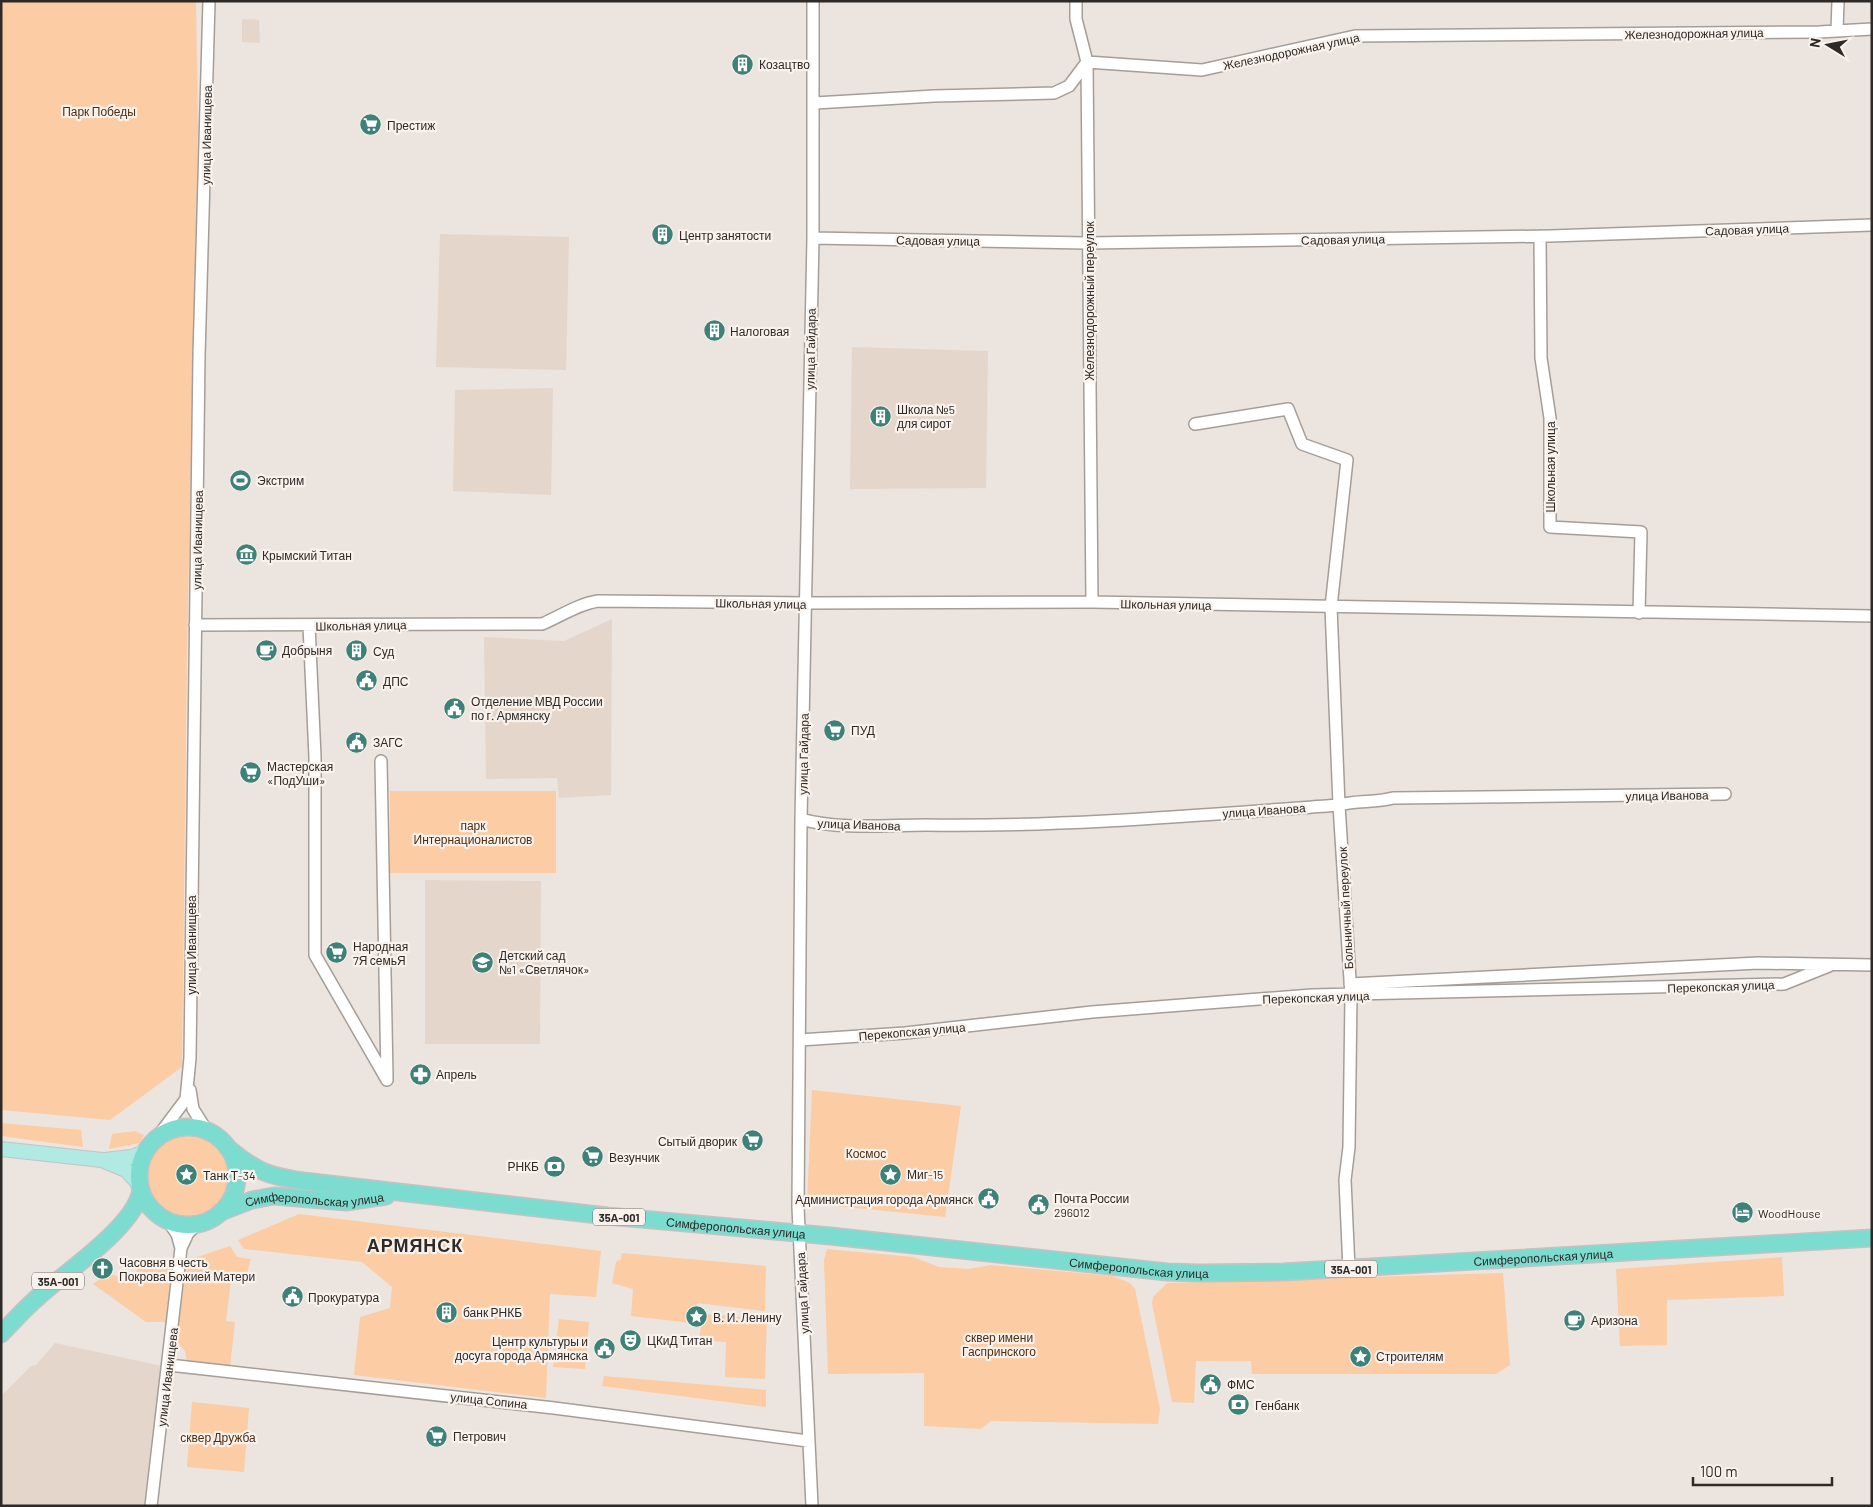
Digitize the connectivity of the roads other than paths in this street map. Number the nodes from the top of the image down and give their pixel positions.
1 (209, 1) edge
2 (813, 1) edge
3 (1076, 1) edge
4 (1838, 1) edge
5 (1872, 29) edge
6 (1837, 31) junction
7 (1087, 62) junction
8 (814, 103) junction
9 (1872, 225) edge
10 (1540, 236) junction
11 (813, 238) junction
12 (1087, 243) junction
13 (1196, 424) dead end
14 (1092, 602) junction
15 (806, 603) junction
16 (1331, 607) junction
17 (1639, 613) junction
18 (1872, 616) edge
19 (195, 625) junction
20 (309, 625) junction
21 (381, 761) dead end
22 (1726, 794) dead end
23 (1339, 805) junction
24 (801, 819) junction
25 (1872, 965) edge
26 (1829, 966) junction
27 (1350, 990) junction
28 (800, 1040) junction
29 (188, 1078) junction
30 (207, 1131) junction
31 (156, 1139) junction
32 (228, 1148) junction
33 (1, 1149) edge
34 (146, 1152) junction
35 (102, 1160) junction
36 (140, 1188) junction
37 (409, 1194) junction
38 (221, 1212) junction
39 (165, 1220) junction
40 (198, 1224) junction
41 (117, 1230) junction
42 (798, 1233) junction
43 (1872, 1238) edge
44 (181, 1248) junction
45 (1349, 1269) junction
46 (1, 1334) edge
47 (169, 1365) junction
48 (808, 1441) junction
49 (151, 1506) edge
50 (812, 1506) edge

1 - 19 street, улица Иванищева
2 - 8 street, улица Гайдара
3 - 7 street, Железнодорожный переулок
4 - 6 street
5 - 6 street, Железнодорожная улица
6 - 7 street, Железнодорожная улица
7 - 8 street
7 - 12 street, Железнодорожный переулок
8 - 11 street, улица Гайдара
9 - 10 street, Садовая улица
10 - 12 street, Садовая улица
10 - 17 street, Школьная улица
11 - 12 street, Садовая улица
11 - 15 street, улица Гайдара
12 - 14 street, Железнодорожный переулок
13 - 16 street
14 - 15 street, Школьная улица
14 - 16 street, Школьная улица
15 - 20 street, Школьная улица
15 - 24 street, улица Гайдара
16 - 17 street, Школьная улица
16 - 23 street, Больничный переулок
17 - 18 street, Школьная улица
19 - 20 street, Школьная улица
19 - 29 street, улица Иванищева
20 - 21 street
22 - 23 street, улица Иванова
23 - 24 street, улица Иванова
23 - 27 street, Больничный переулок
24 - 28 street, улица Гайдара
25 - 26 street, Перекопская улица
26 - 27 street, Перекопская улица
26 - 27 street, Перекопская улица
27 - 28 street, Перекопская улица
27 - 45 street, Больничный переулок
28 - 42 street, улица Гайдара
29 - 30 street, улица Иванищева
29 - 31 street, улица Иванищева
30 - 31 highway, 35А-001
30 - 32 highway, 35А-001
31 - 34 highway, 35А-001
32 - 37 highway, Симферопольская улица / 35А-001
32 - 38 highway
33 - 35 main road
34 - 35 main road
34 - 36 highway, 35А-001
35 - 36 main road
36 - 39 highway
36 - 41 highway, 35А-001
37 - 38 highway, Симферопольская улица / 35А-001
37 - 42 highway, Симферопольская улица / 35А-001
38 - 40 highway, 35А-001
39 - 40 highway, 35А-001
39 - 41 highway, 35А-001
39 - 44 street, улица Иванищева
40 - 44 street, улица Иванищева
41 - 46 highway, 35А-001
42 - 45 highway, Симферопольская улица / 35А-001
42 - 48 street, улица Гайдара
43 - 45 highway, Симферопольская улица / 35А-001
44 - 47 street, улица Иванищева
47 - 48 street, улица Сопина
47 - 49 street, улица Иванищева
48 - 50 street, улица Гайдара

